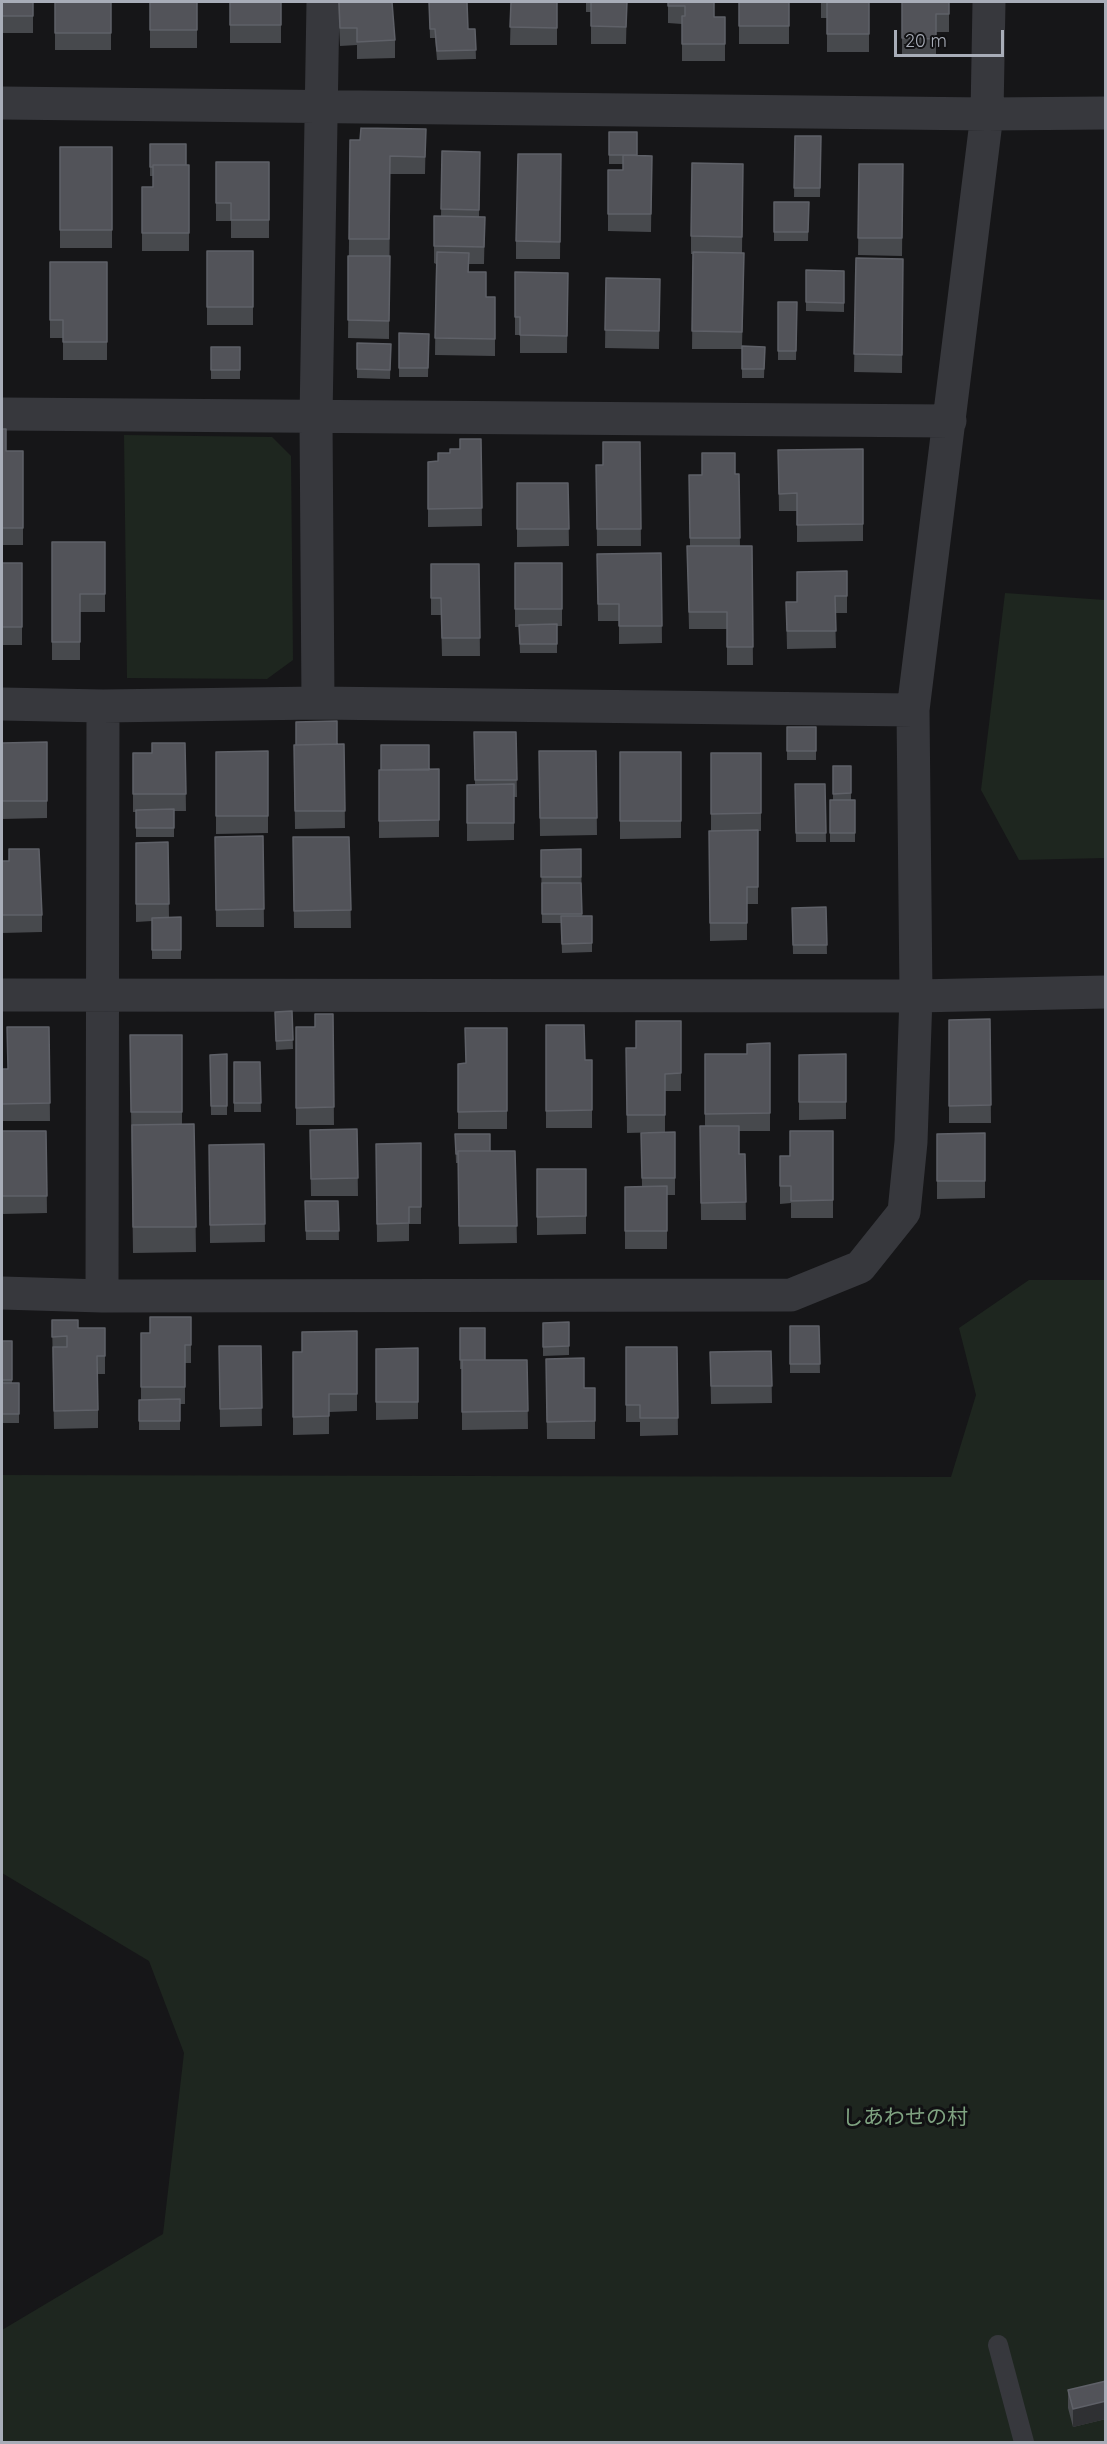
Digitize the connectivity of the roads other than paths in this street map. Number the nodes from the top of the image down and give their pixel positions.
1 (323, 2) edge
2 (988, 2) edge
3 (2, 103) edge
4 (321, 106) junction
5 (1106, 113) edge
6 (987, 114) junction
7 (2, 414) edge
8 (316, 418) junction
9 (950, 421) junction
10 (318, 703) junction
11 (2, 704) edge
12 (104, 706) junction
13 (913, 710) junction
14 (1106, 992) edge
15 (2, 995) edge
16 (102, 995) junction
17 (916, 996) junction
18 (2, 1293) edge
19 (102, 1296) junction
20 (998, 2345) dead end
21 (1024, 2442) edge

1 - 4 street
2 - 6 street
3 - 4 street
4 - 6 street
4 - 8 street
5 - 6 street
6 - 9 street
7 - 8 street
8 - 9 street
8 - 10 street
9 - 13 street
10 - 12 street
10 - 13 street
11 - 12 street
12 - 16 street
13 - 17 street
14 - 17 street
15 - 16 street
16 - 17 street
16 - 19 street
17 - 19 street
18 - 19 street
20 - 21 lane

